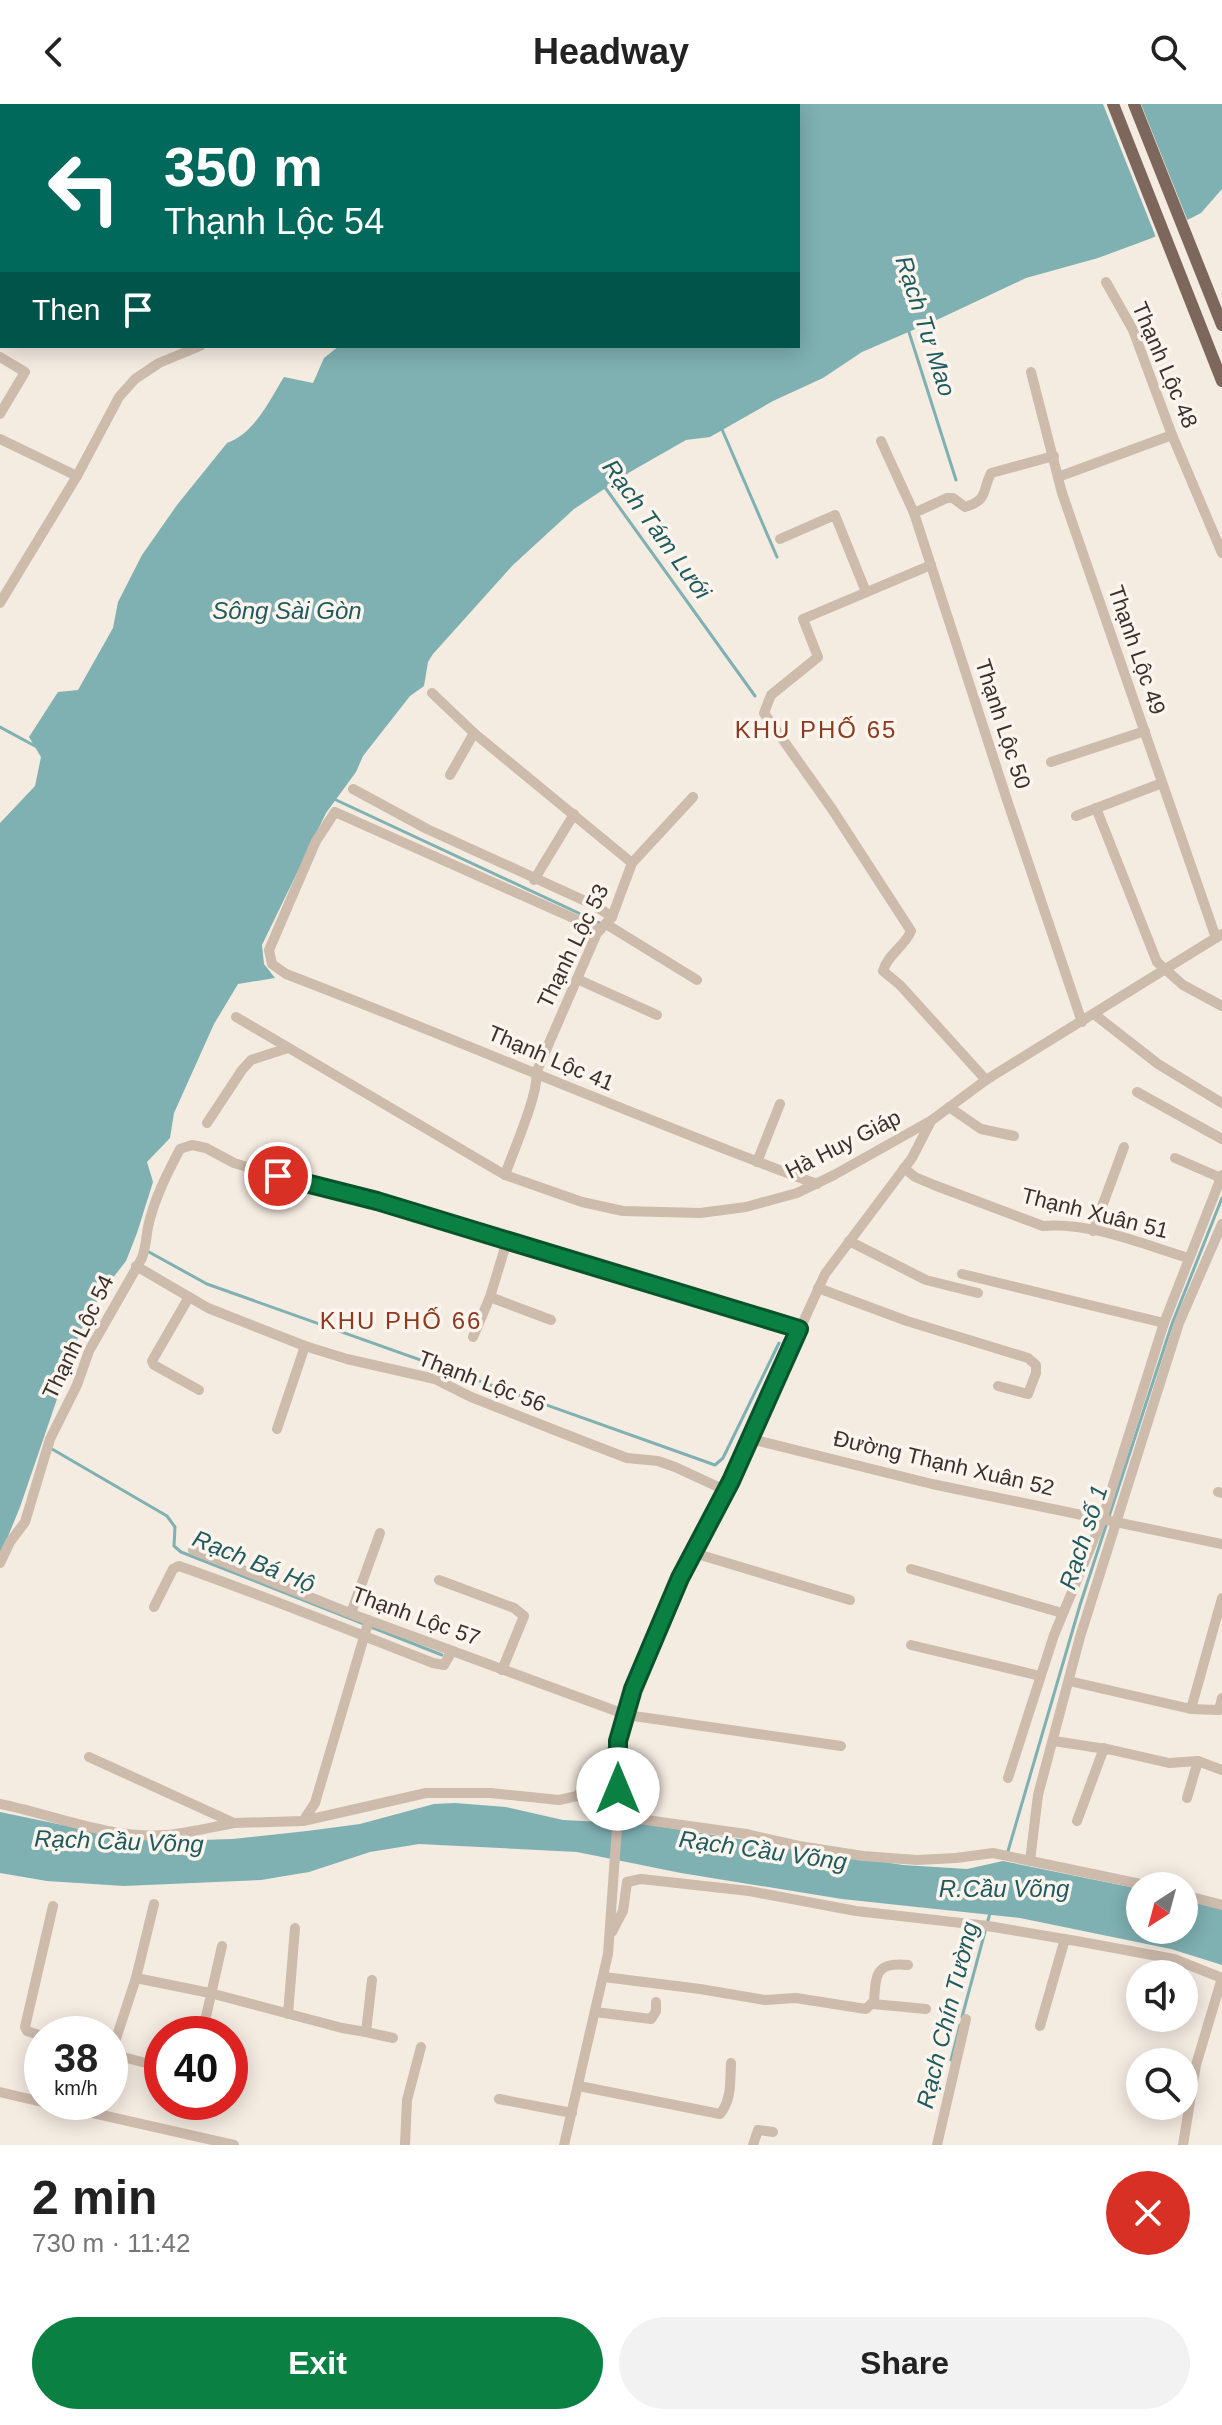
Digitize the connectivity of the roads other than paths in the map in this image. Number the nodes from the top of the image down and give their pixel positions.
1 (1113, 104) edge
2 (1134, 104) edge
3 (1106, 282) dead end
4 (1222, 325) edge
5 (195, 348) edge
6 (0, 356) edge
7 (1031, 372) dead end
8 (1222, 381) edge
9 (0, 414) edge
10 (1172, 435) junction
11 (0, 439) edge
12 (881, 441) dead end
13 (1054, 456) junction
14 (77, 476) junction
15 (1058, 477) junction
16 (914, 513) junction
17 (780, 539) dead end
18 (1222, 553) edge
19 (931, 565) junction
20 (866, 592) junction
21 (0, 603) edge
22 (432, 693) dead end
23 (1145, 731) junction
24 (474, 733) junction
25 (1051, 762) dead end
26 (450, 775) dead end
27 (1162, 783) junction
28 (353, 789) dead end
29 (693, 797) dead end
30 (1096, 808) junction
31 (574, 814) junction
32 (1076, 816) dead end
33 (427, 830) junction
34 (419, 849) junction
35 (632, 863) junction
36 (534, 880) junction
37 (606, 924) junction
38 (1219, 936) edge
39 (1163, 969) junction
40 (577, 979) junction
41 (697, 980) dead end
42 (1222, 1006) edge
43 (1094, 1014) junction
44 (657, 1015) dead end
45 (236, 1017) dead end
46 (1082, 1022) junction
47 (288, 1048) junction
48 (537, 1076) junction
49 (986, 1080) junction
50 (1137, 1092) dead end
51 (1222, 1103) edge
52 (780, 1104) dead end
53 (949, 1107) junction
54 (932, 1120) junction
55 (207, 1123) dead end
56 (1014, 1136) dead end
57 (1222, 1139) edge
58 (1124, 1147) dead end
59 (1175, 1158) dead end
60 (757, 1162) junction
61 (904, 1168) junction
62 (505, 1175) junction
63 (1221, 1176) edge
64 (817, 1184) junction
65 (1222, 1224) edge
66 (1093, 1231) junction
67 (507, 1241) junction
68 (849, 1241) junction
69 (142, 1256) junction
70 (1188, 1258) junction
71 (962, 1274) dead end
72 (818, 1288) junction
73 (978, 1293) dead end
74 (189, 1297) junction
75 (490, 1297) junction
76 (551, 1320) dead end
77 (1164, 1323) junction
78 (799, 1329) junction
79 (473, 1337) dead end
80 (305, 1346) junction
81 (998, 1386) dead end
82 (199, 1390) dead end
83 (277, 1429) dead end
84 (751, 1439) junction
85 (727, 1491) junction
86 (1102, 1520) junction
87 (1115, 1522) junction
88 (380, 1533) dead end
89 (1222, 1544) edge
90 (193, 1550) dead end
91 (694, 1553) junction
92 (0, 1563) edge
93 (911, 1569) dead end
94 (439, 1580) dead end
95 (1222, 1598) edge
96 (850, 1600) dead end
97 (154, 1607) dead end
98 (351, 1613) junction
99 (1062, 1613) junction
100 (367, 1627) junction
101 (911, 1645) dead end
102 (452, 1651) junction
103 (502, 1670) junction
104 (1040, 1676) junction
105 (1069, 1681) junction
106 (1222, 1698) edge
107 (1191, 1709) junction
108 (627, 1715) junction
109 (618, 1741) junction
110 (1054, 1741) junction
111 (841, 1746) dead end
112 (1104, 1748) junction
113 (89, 1757) dead end
114 (1198, 1761) junction
115 (1222, 1770) edge
116 (1008, 1778) dead end
117 (618, 1789) junction
118 (1187, 1798) dead end
119 (0, 1804) edge
120 (303, 1821) junction
121 (1077, 1821) dead end
122 (234, 1823) junction
123 (1030, 1861) junction
124 (1126, 1881) edge
125 (1198, 1899) edge
126 (154, 1904) dead end
127 (1222, 1905) edge
128 (53, 1906) dead end
129 (295, 1928) dead end
130 (610, 1936) junction
131 (1065, 1939) junction
132 (222, 1946) dead end
133 (908, 1965) dead end
134 (604, 1977) junction
135 (136, 1978) junction
136 (372, 1980) dead end
137 (210, 1993) junction
138 (656, 2002) dead end
139 (873, 2004) junction
140 (926, 2009) dead end
141 (595, 2012) junction
142 (288, 2014) junction
143 (28, 2016) edge
144 (123, 2016) edge
145 (206, 2016) edge
146 (966, 2019) dead end
147 (1040, 2026) dead end
148 (366, 2032) junction
149 (393, 2038) dead end
150 (421, 2047) dead end
151 (731, 2063) dead end
152 (579, 2086) junction
153 (0, 2092) edge
154 (24, 2098) edge
155 (499, 2099) dead end
156 (572, 2113) junction
157 (128, 2117) edge
158 (773, 2132) dead end
159 (234, 2145) edge
160 (405, 2145) edge
161 (564, 2145) edge
162 (753, 2145) edge
163 (937, 2145) edge
164 (1183, 2145) edge

1 - 8 main road
2 - 4 main road
3 - 10 street, Thạnh Lộc 48
5 - 14 street
6 - 9 street
7 - 13 street, Thạnh Lộc 49
10 - 15 street
10 - 18 street, Thạnh Lộc 48
11 - 14 street
12 - 16 street, Thạnh Lộc 50
13 - 15 street, Thạnh Lộc 49
13 - 16 street
14 - 21 street
15 - 23 street, Thạnh Lộc 49
16 - 19 street, Thạnh Lộc 50
17 - 20 street
19 - 20 street
19 - 46 street, Thạnh Lộc 50
20 - 49 street
22 - 24 street
23 - 25 street
23 - 27 street, Thạnh Lộc 49
24 - 26 street
24 - 31 street
27 - 30 street
27 - 38 street, Thạnh Lộc 49
28 - 33 street
29 - 35 street, Thạnh Lộc 53
30 - 32 street
30 - 39 street
31 - 35 street
31 - 36 street
33 - 34 street
33 - 36 street
34 - 37 street
34 - 48 street, Thạnh Lộc 41
35 - 37 street, Thạnh Lộc 53
36 - 37 street
37 - 40 street, Thạnh Lộc 53
37 - 41 street
38 - 39 street, Hà Huy Giáp
39 - 42 street
39 - 43 street, Hà Huy Giáp
40 - 44 street
40 - 48 street, Thạnh Lộc 53
43 - 46 street, Hà Huy Giáp
43 - 51 street
45 - 47 street, Hà Huy Giáp
46 - 49 street, Hà Huy Giáp
47 - 55 street
47 - 62 street, Hà Huy Giáp
48 - 60 street, Thạnh Lộc 41
48 - 62 street, Thạnh Lộc 53
49 - 53 street, Hà Huy Giáp
50 - 57 street
52 - 60 street
53 - 54 street, Hà Huy Giáp
53 - 56 street
54 - 61 street
54 - 64 street, Hà Huy Giáp
58 - 66 street
59 - 63 street
60 - 64 street, Thạnh Lộc 41
61 - 66 street, Thạnh Xuân 51
61 - 68 street
62 - 64 street, Hà Huy Giáp
63 - 70 street
65 - 87 street
66 - 70 street, Thạnh Xuân 51
67 - 69 street, Thạnh Lộc 54
67 - 75 street
67 - 78 street, Thạnh Lộc 54
68 - 72 street
68 - 73 street
69 - 74 street, Thạnh Lộc 56
69 - 92 street, Thạnh Lộc 54
70 - 77 street
71 - 77 street
72 - 78 street
72 - 81 street
74 - 80 street, Thạnh Lộc 56
74 - 82 street
75 - 76 street
75 - 79 street
77 - 86 street
78 - 84 street
80 - 83 street
80 - 85 street, Thạnh Lộc 56
84 - 85 street
84 - 86 street, Đường Thạnh Xuân 52
85 - 91 street
86 - 87 street, Đường Thạnh Xuân 52
86 - 99 street
87 - 89 street, Đường Thạnh Xuân 52
87 - 105 street
88 - 98 street
90 - 98 street, Thạnh Lộc 57
91 - 96 street
91 - 108 street
93 - 99 street
94 - 103 street
95 - 107 street
97 - 100 street
98 - 100 street, Thạnh Lộc 57
99 - 104 street
100 - 102 street, Thạnh Lộc 57
100 - 102 street
100 - 120 street
101 - 104 street
102 - 103 street, Thạnh Lộc 57
103 - 108 street, Thạnh Lộc 57
104 - 116 street
105 - 107 street
105 - 110 street
106 - 107 street
108 - 109 street
108 - 111 street, Thạnh Lộc 57
109 - 117 street
109 - 120 street
110 - 112 street
110 - 123 street
112 - 114 street
112 - 121 street
113 - 122 street
114 - 115 street
114 - 118 street
117 - 123 street
117 - 130 street
119 - 122 street
120 - 122 street
123 - 124 street
125 - 127 street
126 - 135 street
128 - 143 street
129 - 142 street
130 - 131 street
130 - 134 street
131 - 147 street
131 - 164 street
132 - 137 street
133 - 139 street
134 - 139 street
134 - 141 street
135 - 137 street
135 - 144 street
136 - 148 street
137 - 142 street
137 - 145 street
138 - 141 street
139 - 140 street
141 - 152 street
142 - 148 street
146 - 163 street
148 - 149 street
150 - 160 street
151 - 152 street
152 - 156 street
153 - 154 street
155 - 156 street
156 - 161 street
157 - 159 street
158 - 162 street

